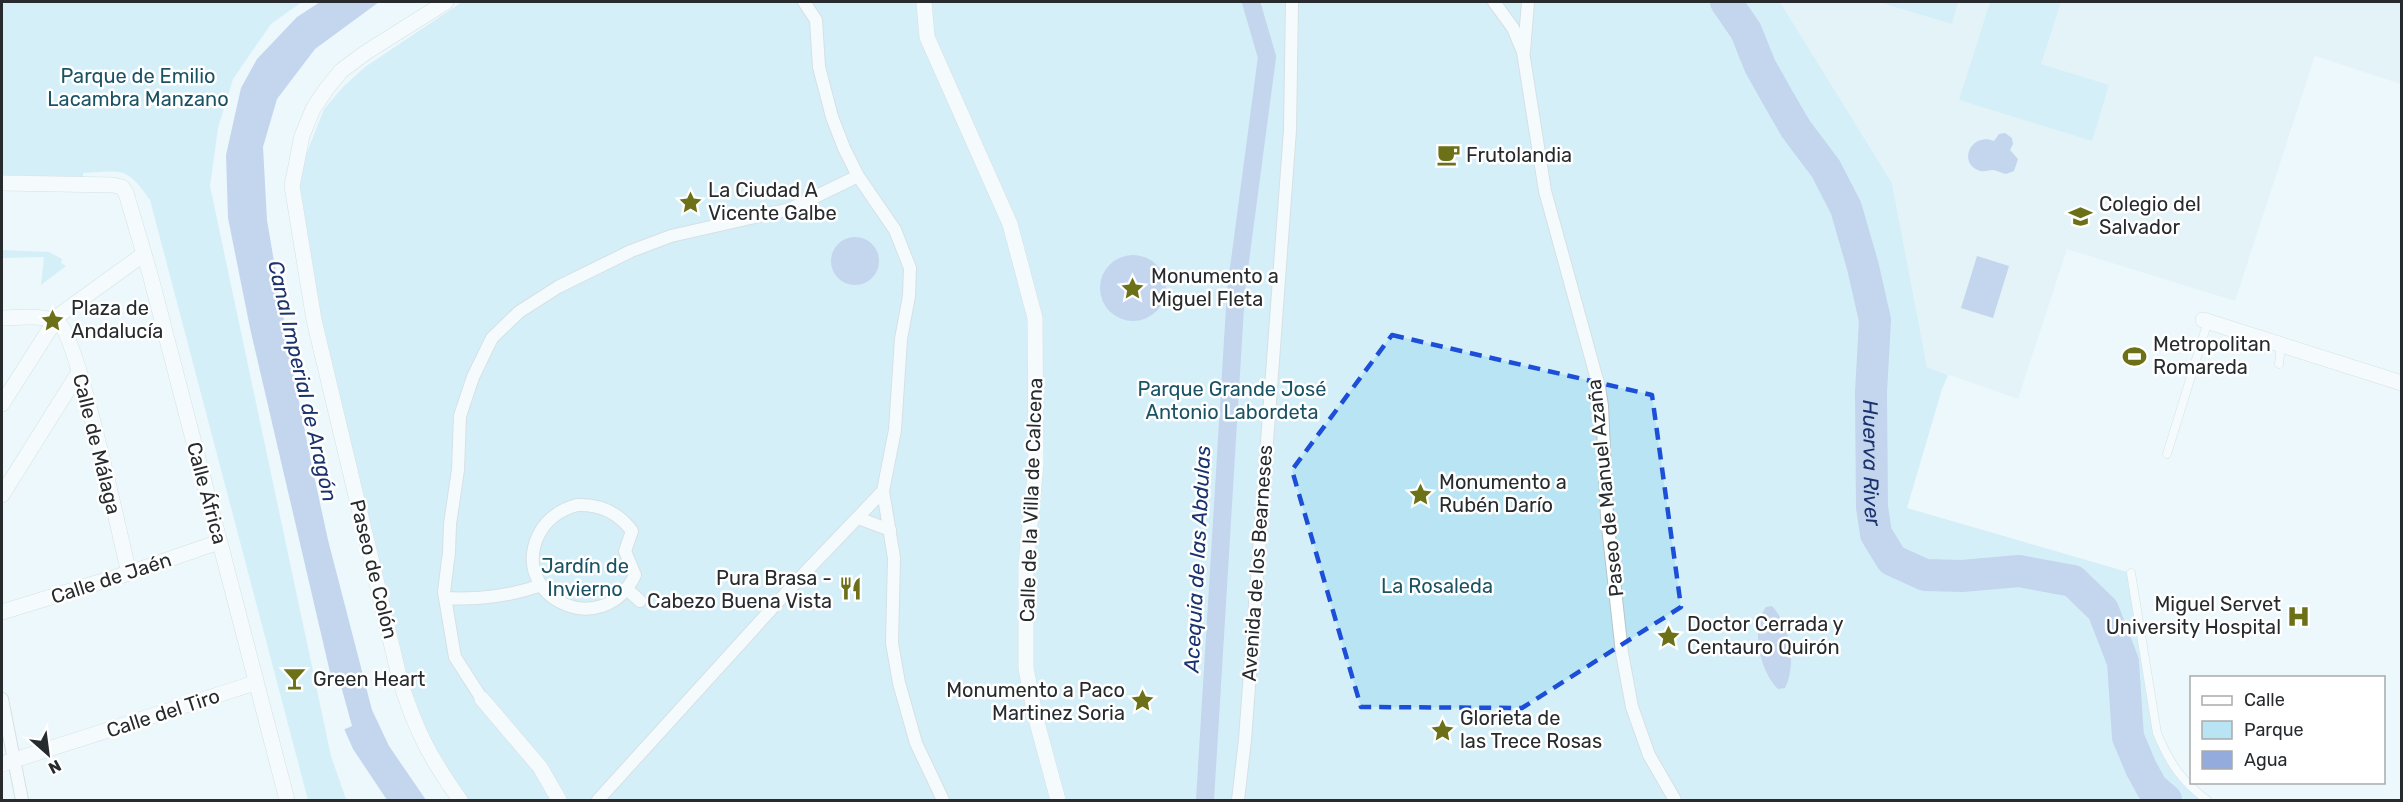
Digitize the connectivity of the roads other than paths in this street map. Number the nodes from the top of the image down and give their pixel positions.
1 (446, 2) edge
2 (804, 2) edge
3 (924, 2) edge
4 (1292, 2) edge
5 (1494, 2) edge
6 (1528, 2) edge
7 (1523, 52) junction
8 (858, 176) junction
9 (2, 183) edge
10 (144, 254) junction
11 (2, 318) edge
12 (54, 320) junction
13 (2206, 320) joint
14 (2281, 344) junction
15 (2279, 364) dead end
16 (79, 372) junction
17 (2402, 383) edge
18 (2, 404) edge
19 (2167, 454) dead end
20 (883, 491) junction
21 (2, 495) edge
22 (622, 502) dead end
23 (620, 517) junction
24 (858, 518) junction
25 (890, 530) junction
26 (219, 542) junction
27 (129, 573) junction
28 (2131, 573) dead end
29 (541, 585) junction
30 (627, 589) junction
31 (445, 598) junction
32 (640, 601) dead end
33 (2, 612) edge
34 (255, 683) junction
35 (2, 699) edge
36 (482, 699) joint
37 (8, 762) edge
38 (22, 801) edge
39 (287, 801) edge
40 (460, 801) edge
41 (559, 801) edge
42 (598, 801) edge
43 (943, 801) edge
44 (1058, 801) edge
45 (1238, 801) edge
46 (1675, 801) edge
47 (2207, 801) edge

1 - 40 street, Paseo de Colón
2 - 8 street
3 - 44 street, Calle de la Villa de Calcena
4 - 45 street, Avenida de los Bearneses
5 - 7 street, Paseo de Manuel Azaña
6 - 7 street
7 - 46 street, Paseo de Manuel Azaña
8 - 20 street
8 - 31 street
9 - 10 street, Calle África
10 - 12 street
10 - 26 street, Calle África
11 - 12 street
12 - 16 street, Calle de Málaga
12 - 18 street
13 - 14 street
13 - 19 lane
14 - 15 lane
14 - 17 street
16 - 21 street
16 - 27 street, Calle de Málaga
20 - 24 street
20 - 25 street
22 - 23 street
23 - 29 street
23 - 30 street
24 - 25 street
24 - 42 street
25 - 43 street
26 - 27 street, Calle de Jaén
26 - 34 street, Calle África
27 - 33 street, Calle de Jaén
28 - 47 lane
29 - 30 street
29 - 31 street
30 - 32 street
31 - 36 street
34 - 37 street, Calle del Tiro
34 - 39 street, Calle África
35 - 37 street
36 - 41 street
37 - 38 street

